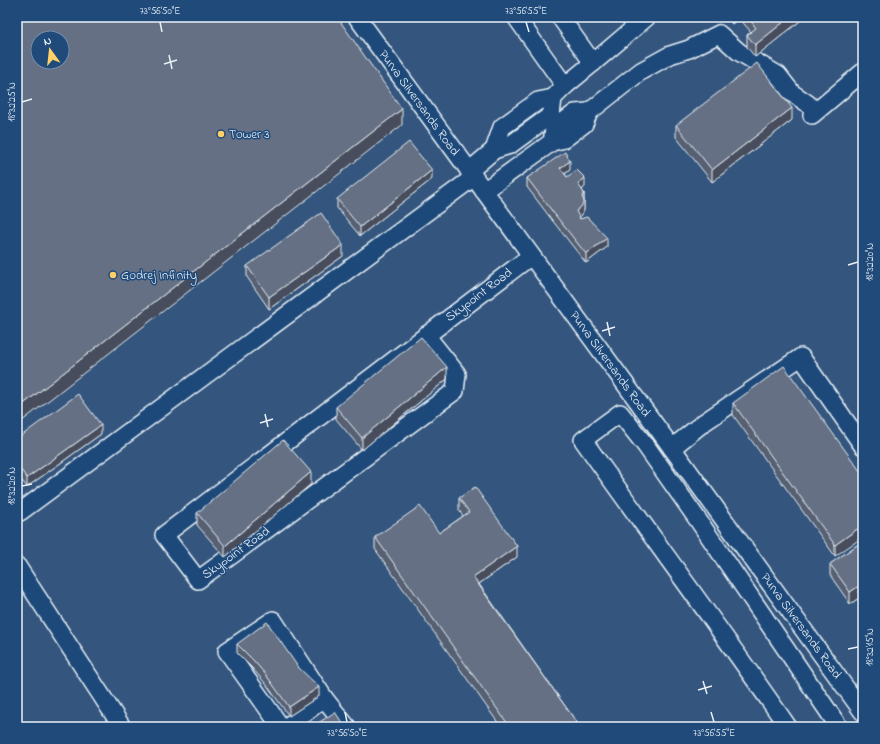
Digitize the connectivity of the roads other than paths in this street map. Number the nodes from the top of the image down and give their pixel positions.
1 (357, 17) edge
2 (516, 17) edge
3 (560, 17) edge
4 (646, 17) edge
5 (593, 63) junction
6 (863, 72) edge
7 (565, 86) junction
8 (471, 174) junction
9 (484, 191) junction
10 (531, 256) junction
11 (426, 335) junction
12 (863, 446) edge
13 (672, 448) junction
14 (20, 512) dead end
15 (757, 565) junction
16 (17, 566) edge
17 (738, 579) junction
18 (324, 698) junction
19 (863, 712) edge
20 (122, 727) edge
21 (281, 727) edge
22 (287, 727) edge
23 (347, 727) edge
24 (788, 727) edge
25 (839, 727) edge

1 - 8 street, Purva Silversands Road
2 - 7 street
3 - 5 street
4 - 5 street
5 - 7 street
6 - 9 street
7 - 8 street
8 - 9 street, Purva Silversands Road
8 - 14 street
9 - 10 street, Purva Silversands Road
10 - 11 street, Skypoint Road
10 - 13 street, Purva Silversands Road
11 - 11 street, Skypoint Road
12 - 13 street
13 - 15 street, Purva Silversands Road
15 - 17 street
15 - 19 street, Purva Silversands Road
16 - 20 street
17 - 24 street
17 - 25 street
18 - 21 street
18 - 22 street
18 - 23 street

